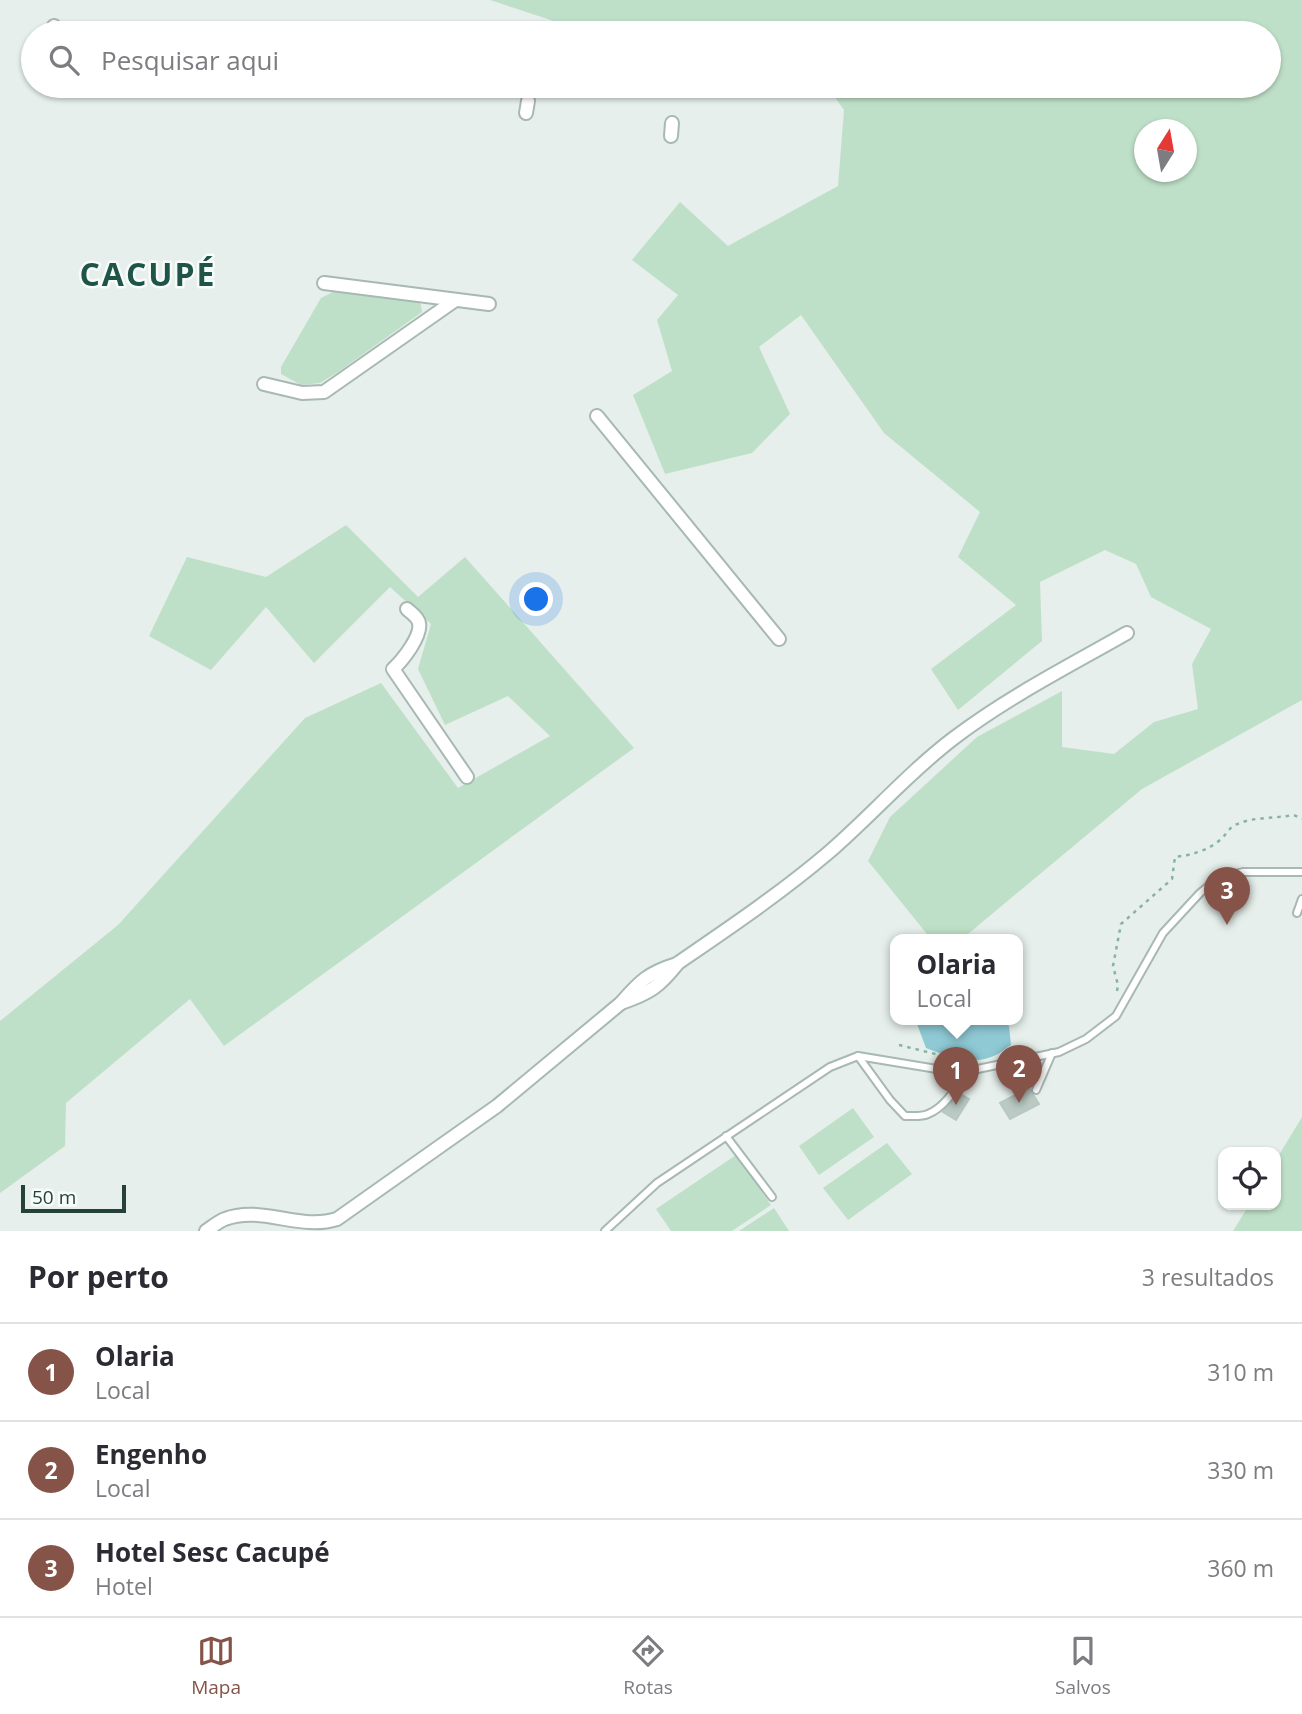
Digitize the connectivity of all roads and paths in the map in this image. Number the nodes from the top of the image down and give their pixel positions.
1 (324, 283) dead end
2 (454, 301) junction
3 (489, 304) dead end
4 (264, 384) dead end
5 (597, 416) dead end
6 (407, 609) dead end
7 (1127, 632) dead end
8 (779, 639) dead end
9 (467, 777) dead end
10 (1302, 819) edge
11 (1302, 872) edge
12 (1302, 899) edge
13 (1297, 914) dead end
14 (1116, 1016) junction
15 (899, 1045) dead end
16 (1052, 1054) junction
17 (858, 1056) junction
18 (973, 1063) dead end
19 (968, 1071) junction
20 (1036, 1090) dead end
21 (726, 1136) junction
22 (772, 1197) dead end
23 (206, 1231) edge
24 (605, 1231) edge

1 - 2 street
2 - 3 street
2 - 4 street
5 - 8 street
6 - 9 street
7 - 23 street
10 - 14 path
11 - 14 lane
12 - 13 lane
14 - 16 lane
15 - 18 path
16 - 19 lane
16 - 20 lane
17 - 19 lane
17 - 19 lane
17 - 21 lane
21 - 22 lane
21 - 24 lane

